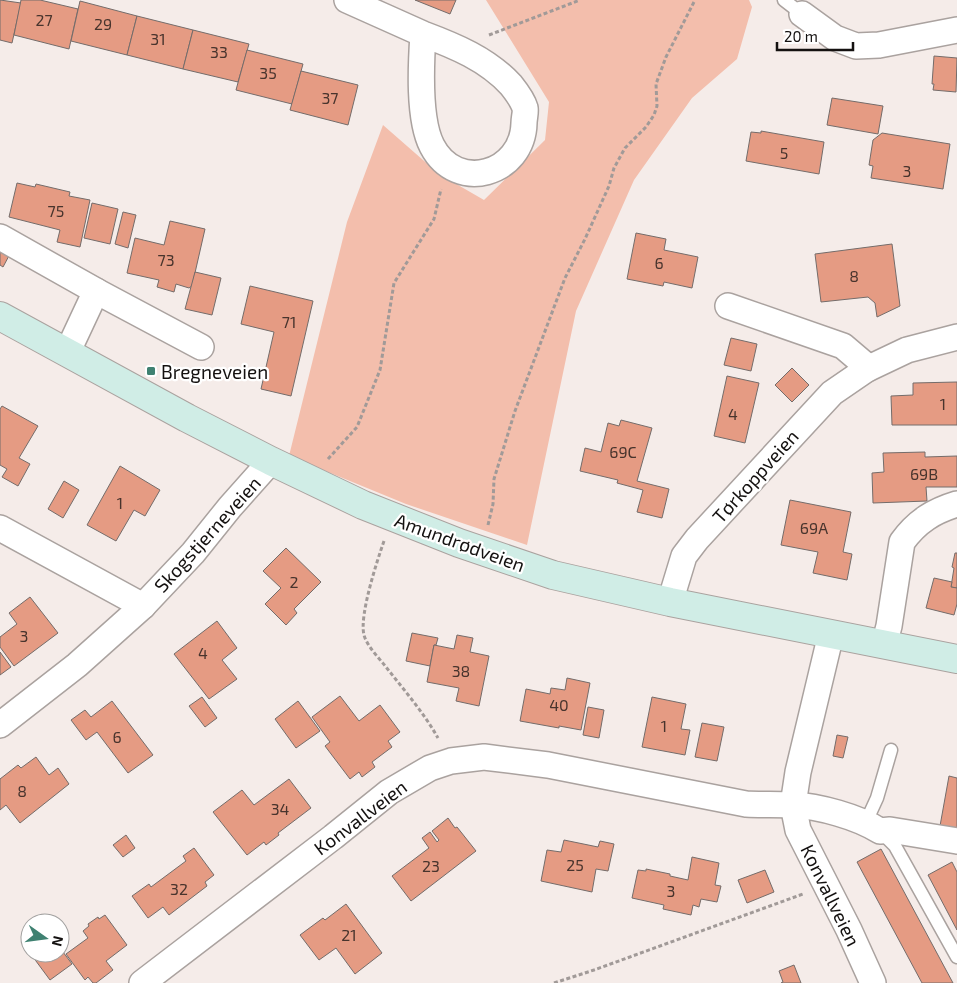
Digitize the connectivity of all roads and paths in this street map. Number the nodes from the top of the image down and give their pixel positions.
1 (347, 0) edge
2 (580, 0) edge
3 (695, 0) edge
4 (793, 7) edge
5 (957, 30) edge
6 (423, 34) junction
7 (458, 47) junction
8 (452, 168) junction
9 (0, 237) edge
10 (96, 291) junction
11 (728, 306) dead end
12 (0, 316) edge
13 (957, 337) edge
14 (200, 347) dead end
15 (67, 353) junction
16 (867, 369) junction
17 (271, 461) junction
18 (303, 477) junction
19 (957, 504) edge
20 (393, 517) junction
21 (0, 528) edge
22 (480, 551) junction
23 (670, 602) junction
24 (143, 606) junction
25 (831, 634) junction
26 (884, 645) junction
27 (957, 659) edge
28 (0, 725) edge
29 (891, 750) dead end
30 (451, 761) junction
31 (793, 805) junction
32 (873, 826) junction
33 (957, 841) edge
34 (827, 886) junction
35 (957, 957) edge
36 (142, 983) edge
37 (554, 983) edge
38 (873, 983) edge

1 - 6 street
2 - 7 path
3 - 22 path
4 - 5 street
6 - 7 street
6 - 8 street
7 - 8 street
8 - 18 path
9 - 10 street
10 - 14 street
10 - 15 street
11 - 16 street
12 - 15 main road, Amundrødveien
13 - 16 street, Tørkoppveien
15 - 17 main road, Amundrødveien
16 - 23 street, Tørkoppveien
17 - 18 main road, Amundrødveien
17 - 24 street, Skogstjerneveien
18 - 20 main road, Amundrødveien
19 - 26 street
20 - 22 main road, Amundrødveien
20 - 30 path
21 - 24 street, Skogstjerneveien
22 - 23 main road, Amundrødveien
23 - 25 main road, Amundrødveien
24 - 28 street, Skogstjerneveien
25 - 26 main road, Amundrødveien
25 - 31 street, Konvallveien
26 - 27 main road, Amundrødveien
29 - 32 lane
30 - 31 street, Konvallveien
30 - 36 street, Konvallveien
31 - 32 street, Konvallveien
31 - 34 street, Konvallveien
32 - 33 street, Konvallveien
32 - 35 lane
34 - 37 path
34 - 38 street, Konvallveien

